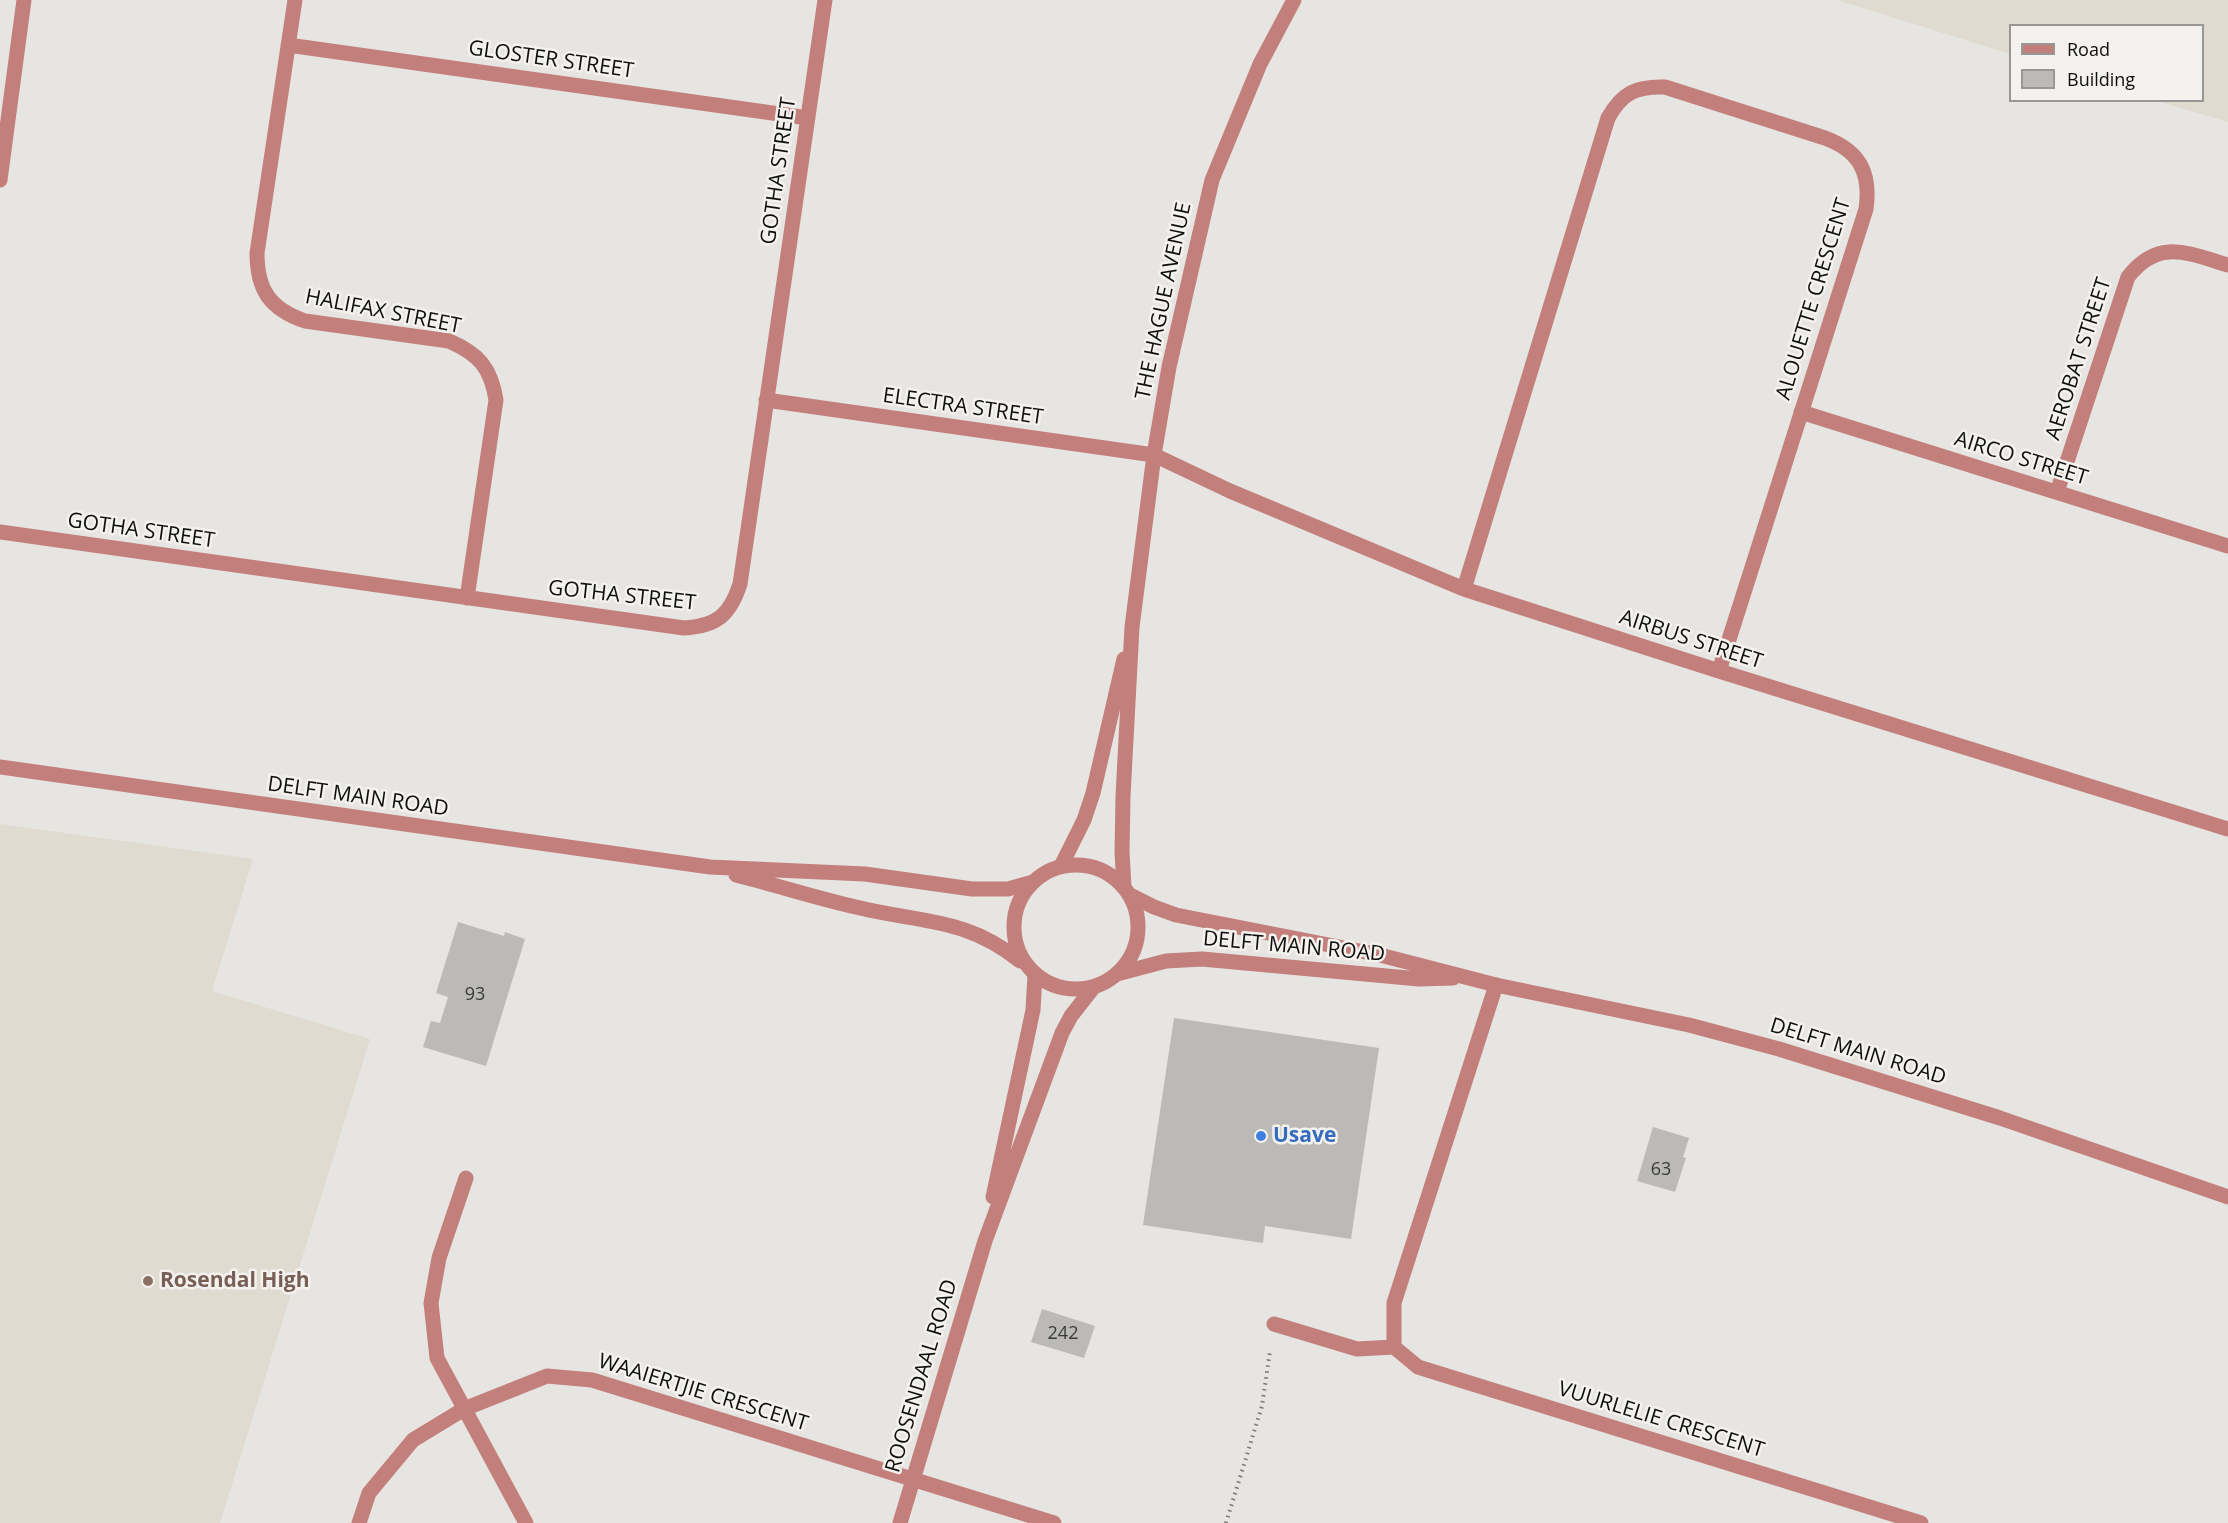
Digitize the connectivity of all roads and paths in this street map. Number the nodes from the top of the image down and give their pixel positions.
1 (24, 0) edge
2 (295, 0) edge
3 (825, 0) edge
4 (1294, 0) edge
5 (288, 45) junction
6 (808, 118) junction
7 (0, 180) edge
8 (2228, 265) edge
9 (766, 400) junction
10 (1801, 412) junction
11 (1154, 455) junction
12 (2057, 492) junction
13 (0, 532) edge
14 (2228, 546) edge
15 (1464, 589) junction
16 (467, 598) junction
17 (1132, 627) junction
18 (1719, 671) junction
19 (0, 767) edge
20 (2228, 829) edge
21 (1061, 866) junction
22 (710, 867) junction
23 (1033, 882) junction
24 (1127, 891) junction
25 (1030, 970) junction
26 (1117, 974) junction
27 (1468, 978) junction
28 (1496, 985) junction
29 (1093, 988) junction
30 (466, 1178) dead end
31 (2228, 1197) edge
32 (985, 1241) junction
33 (1274, 1324) joint
34 (1394, 1347) junction
35 (464, 1409) junction
36 (913, 1478) junction
37 (359, 1523) edge
38 (526, 1523) edge
39 (900, 1523) edge
40 (1054, 1523) edge
41 (1226, 1523) edge
42 (1921, 1523) edge

1 - 7 street
2 - 5 street, HALIFAX STREET
3 - 6 street, GOTHA STREET
4 - 11 street, THE HAGUE AVENUE
5 - 6 street, GLOSTER STREET
5 - 16 street, HALIFAX STREET
6 - 9 street, GOTHA STREET
8 - 12 street, AEROBAT STREET
9 - 11 street, ELECTRA STREET
9 - 16 street, GOTHA STREET
10 - 12 street, AIRCO STREET
10 - 15 street, ALOUETTE CRESCENT
10 - 18 street, ALOUETTE CRESCENT
11 - 15 street, AIRBUS STREET
11 - 17 street, THE HAGUE AVENUE
12 - 14 street, AIRCO STREET
13 - 16 street, GOTHA STREET
15 - 18 street, AIRBUS STREET
17 - 21 street, THE HAGUE AVENUE
17 - 24 street, THE HAGUE AVENUE
18 - 20 street, AIRBUS STREET
19 - 22 street, DELFT MAIN ROAD
21 - 23 street
21 - 24 street
22 - 23 street, DELFT MAIN ROAD
22 - 25 street, DELFT MAIN ROAD
23 - 25 street
24 - 26 street
24 - 27 street, DELFT MAIN ROAD
25 - 29 street
25 - 32 street, ROOSENDAAL ROAD
26 - 27 street, DELFT MAIN ROAD
26 - 29 street
27 - 28 street, DELFT MAIN ROAD
28 - 31 street, DELFT MAIN ROAD
28 - 34 street
29 - 32 street, ROOSENDAAL ROAD
30 - 35 street
32 - 36 street, ROOSENDAAL ROAD
33 - 34 street
33 - 41 path
34 - 42 street, VUURLELIE CRESCENT
35 - 36 street, WAAIERTJIE CRESCENT
35 - 37 street, WAAIERTJIE CRESCENT
35 - 38 street
36 - 39 street, ROOSENDAAL ROAD
36 - 40 street, WAAIERTJIE CRESCENT

